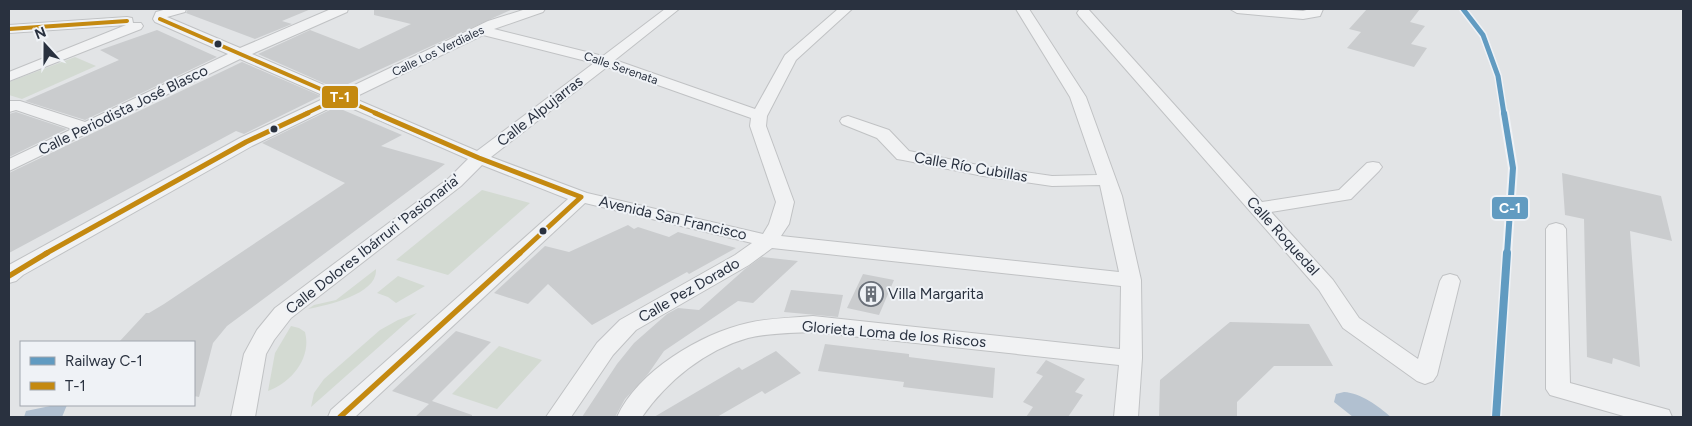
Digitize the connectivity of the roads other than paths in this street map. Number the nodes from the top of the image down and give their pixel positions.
1 (180, 9) edge
2 (342, 9) edge
3 (538, 9) edge
4 (673, 9) edge
5 (846, 9) edge
6 (1023, 9) edge
7 (1237, 9) edge
8 (1316, 9) edge
9 (1083, 10) edge
10 (143, 17) edge
11 (9, 22) edge
12 (74, 26) junction
13 (9, 29) edge
14 (481, 30) junction
15 (9, 39) edge
16 (237, 54) junction
17 (604, 61) junction
18 (9, 77) edge
19 (339, 98) junction
20 (11, 105) edge
21 (759, 116) junction
22 (848, 121) dead end
23 (86, 128) junction
24 (479, 158) junction
25 (9, 166) edge
26 (1373, 167) dead end
27 (1106, 180) junction
28 (582, 197) junction
29 (1258, 208) junction
30 (1556, 228) dead end
31 (768, 241) junction
32 (9, 276) edge
33 (1131, 280) junction
34 (1450, 281) dead end
35 (1131, 358) junction
36 (243, 417) edge
37 (340, 417) edge
38 (558, 417) edge
39 (629, 417) edge
40 (1126, 417) edge
41 (1660, 417) edge

1 - 10 street
2 - 16 street, Calle Periodista José Blasco
3 - 14 street, Calle Los Verdiales
4 - 17 street, Calle Alpujarras
5 - 21 street
6 - 27 street
7 - 8 street
9 - 29 street, Calle Roquedal
10 - 12 street, Avenida San Francisco
10 - 16 street, Avenida San Francisco
10 - 18 street
11 - 12 street, Avenida San Francisco
12 - 13 street, Avenida San Francisco
12 - 15 street
14 - 17 street, Calle Serenata
14 - 19 street, Calle Los Verdiales
16 - 19 street, Avenida San Francisco
16 - 23 street, Calle Periodista José Blasco
17 - 21 street, Calle Serenata
17 - 24 street, Calle Alpujarras
19 - 24 street, Avenida San Francisco
19 - 32 street, Calle Los Verdiales
20 - 23 street
21 - 31 street, Calle Pez Dorado
22 - 27 street, Calle Río Cubillas
23 - 25 street, Calle Periodista José Blasco
24 - 28 street, Avenida San Francisco
24 - 36 street, Calle Dolores Ibárruri 'Pasionaria'
26 - 29 street
27 - 33 street
28 - 31 street, Avenida San Francisco
28 - 37 street
29 - 34 street, Calle Roquedal
30 - 41 street
31 - 33 street, Avenida San Francisco
31 - 38 street, Calle Pez Dorado
33 - 35 street
35 - 39 street, Glorieta Loma de los Riscos
35 - 40 street

